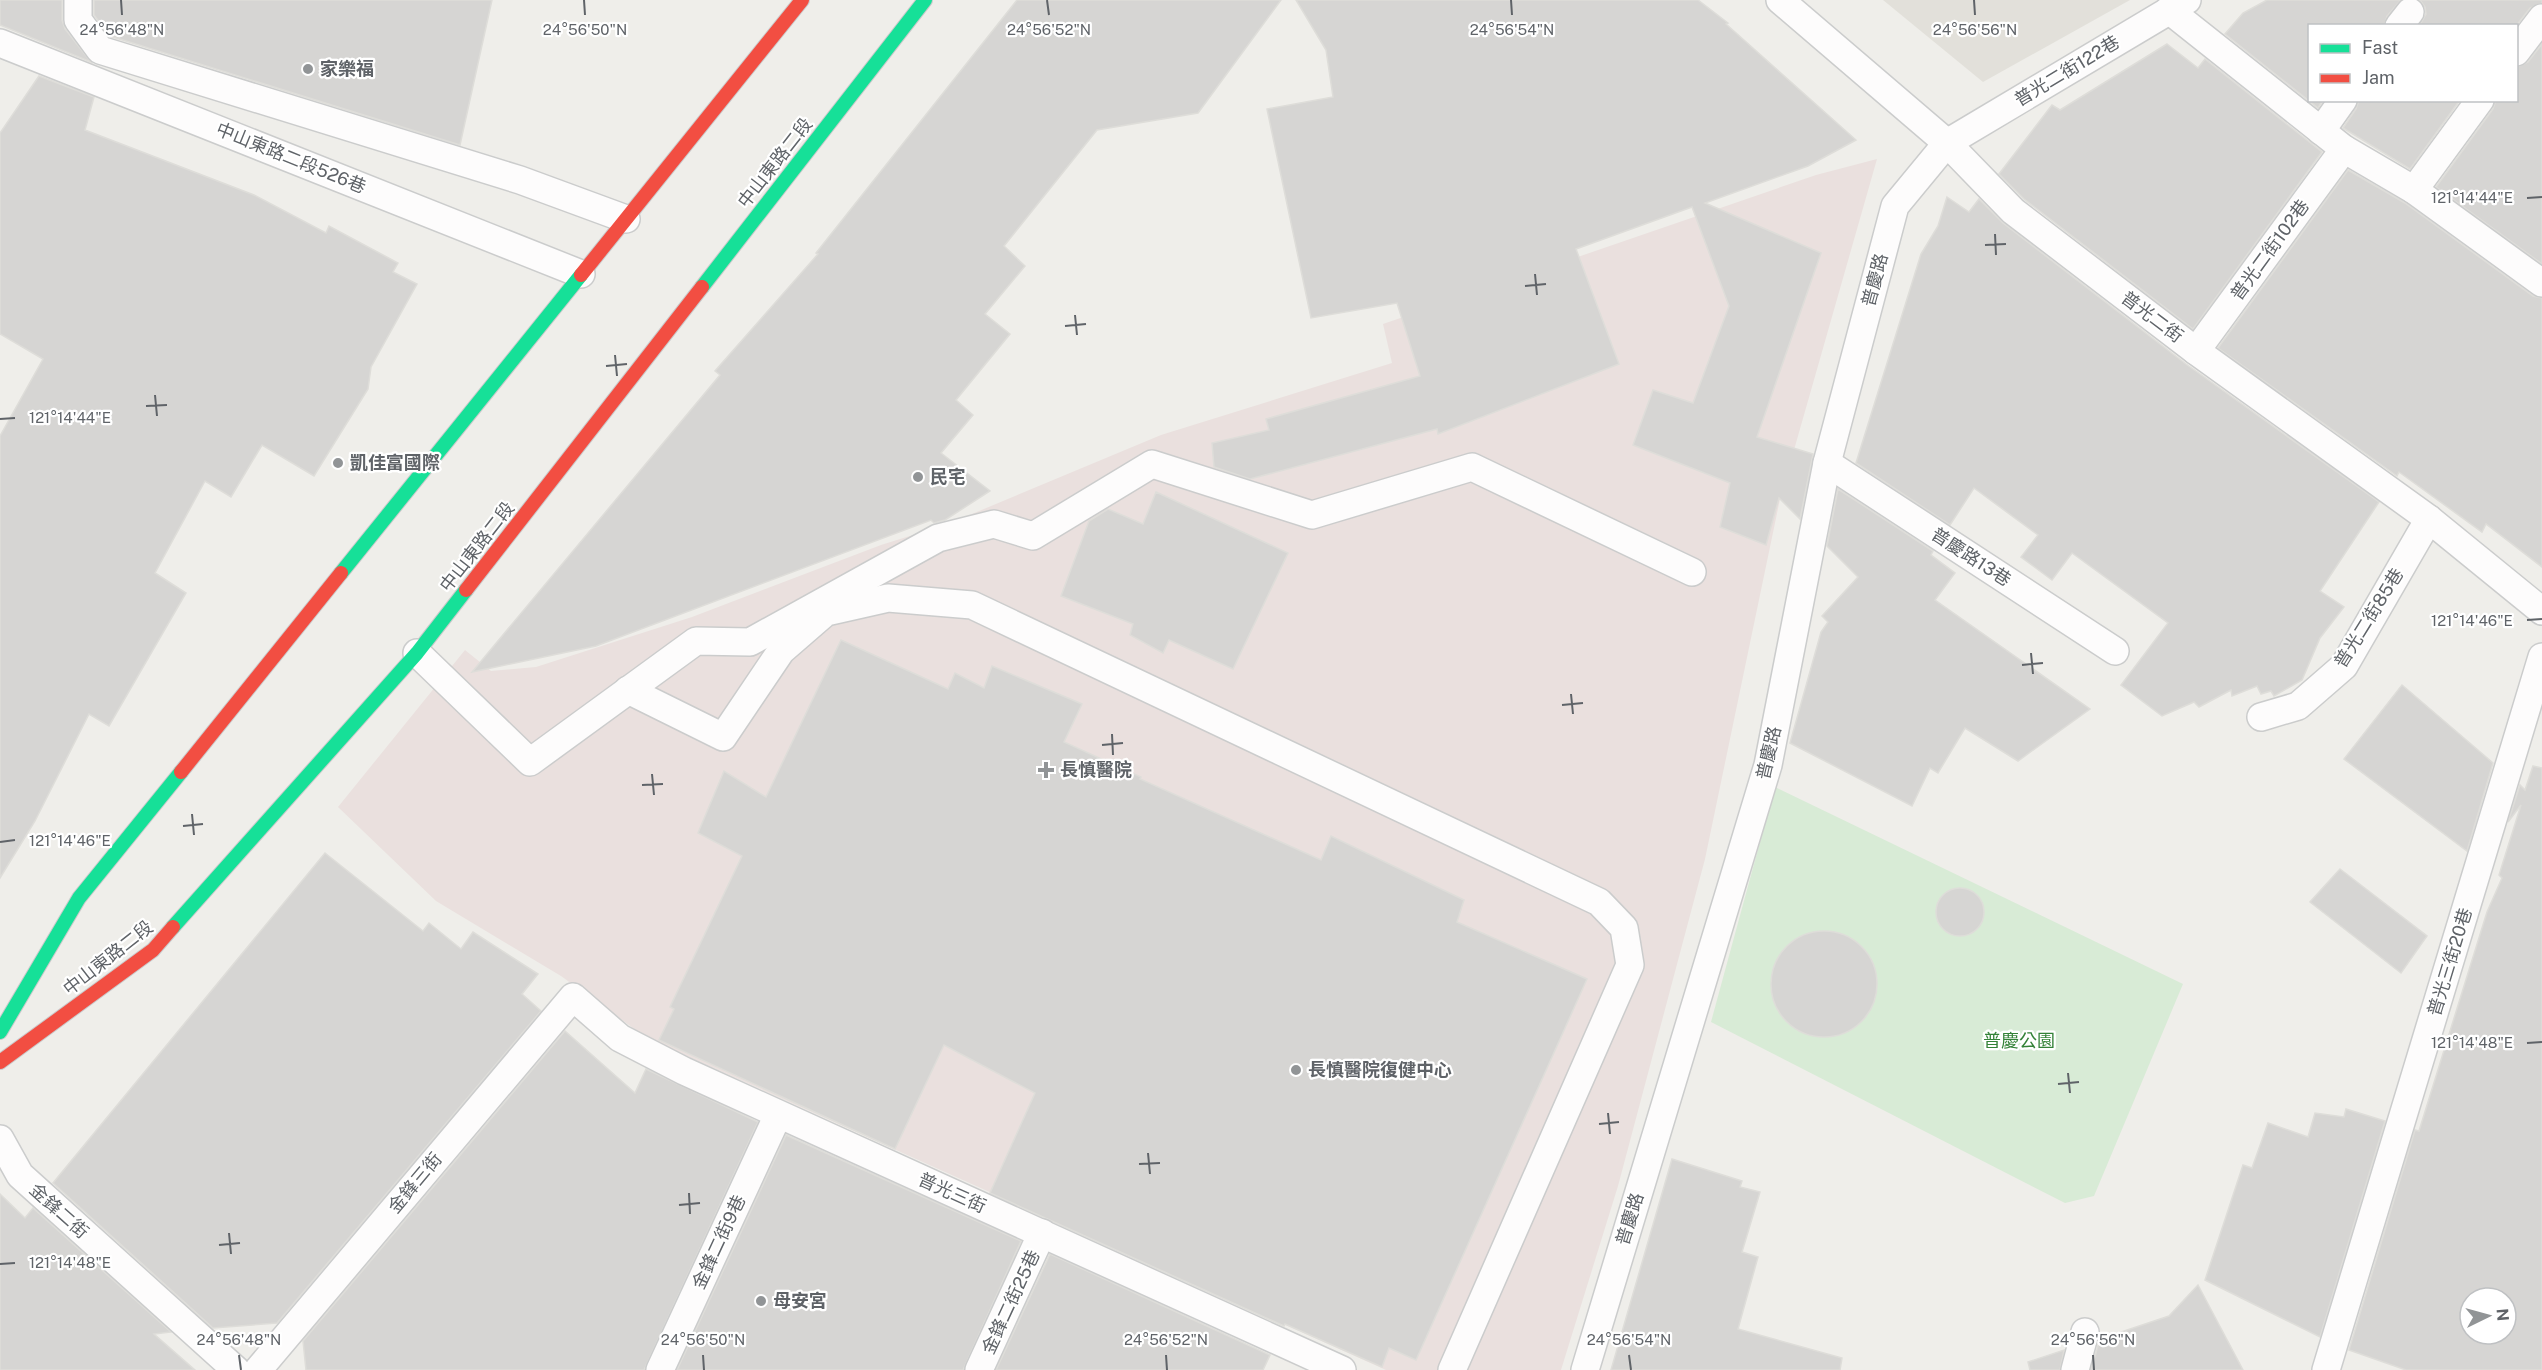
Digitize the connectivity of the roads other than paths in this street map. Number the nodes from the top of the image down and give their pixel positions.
1 (78, 0) edge
2 (802, 0) edge
3 (925, 0) edge
4 (1780, 0) edge
5 (2178, 5) edge
6 (2542, 18) edge
7 (0, 43) edge
8 (2518, 51) edge
9 (2342, 102) edge
10 (2479, 102) edge
11 (2321, 130) junction
12 (1947, 144) junction
13 (2344, 149) junction
14 (2414, 190) junction
15 (626, 219) junction
16 (581, 274) junction
17 (2542, 283) edge
18 (2196, 351) junction
19 (1827, 463) junction
20 (2429, 519) junction
21 (1692, 572) dead end
22 (2542, 611) edge
23 (2115, 651) dead end
24 (417, 653) junction
25 (2542, 657) edge
26 (628, 690) junction
27 (2261, 717) dead end
28 (573, 997) joint
29 (0, 1032) edge
30 (0, 1062) edge
31 (778, 1115) junction
32 (0, 1139) edge
33 (1042, 1233) junction
34 (2085, 1332) dead end
35 (1297, 1360) edge
36 (237, 1370) edge
37 (258, 1370) edge
38 (660, 1370) edge
39 (979, 1370) edge
40 (1342, 1370) edge
41 (1452, 1370) edge
42 (1585, 1370) edge
43 (2075, 1370) edge
44 (2326, 1370) edge

1 - 15 lane
2 - 15 main road, 中山東路二段
3 - 24 main road, 中山東路二段
4 - 12 lane, 普光二街
5 - 11 lane
5 - 12 lane, 普光二街122巷
6 - 8 lane
7 - 16 lane, 中山東路二段526巷
9 - 11 lane
10 - 14 lane
11 - 13 lane
12 - 18 lane, 普光二街
12 - 19 lane, 普慶路
13 - 14 lane
13 - 18 lane, 普光二街102巷
14 - 17 lane
15 - 16 main road, 中山東路二段
16 - 29 main road, 中山東路二段
18 - 20 lane, 普光二街
19 - 23 lane, 普慶路13巷
19 - 42 lane, 普慶路
20 - 22 lane, 普光二街
20 - 27 lane, 普光二街85巷
21 - 26 lane
24 - 26 lane
24 - 30 main road, 中山東路二段
25 - 44 lane, 普光三街20巷
26 - 41 lane
28 - 31 lane, 普光三街
28 - 37 lane, 金鋒三街
31 - 33 lane, 普光三街
31 - 38 lane, 金鋒二街9巷
32 - 36 lane, 金鋒二街
33 - 35 lane, 普光三街
33 - 39 lane, 金鋒二街25巷
34 - 43 lane
35 - 40 lane, 普光三街

